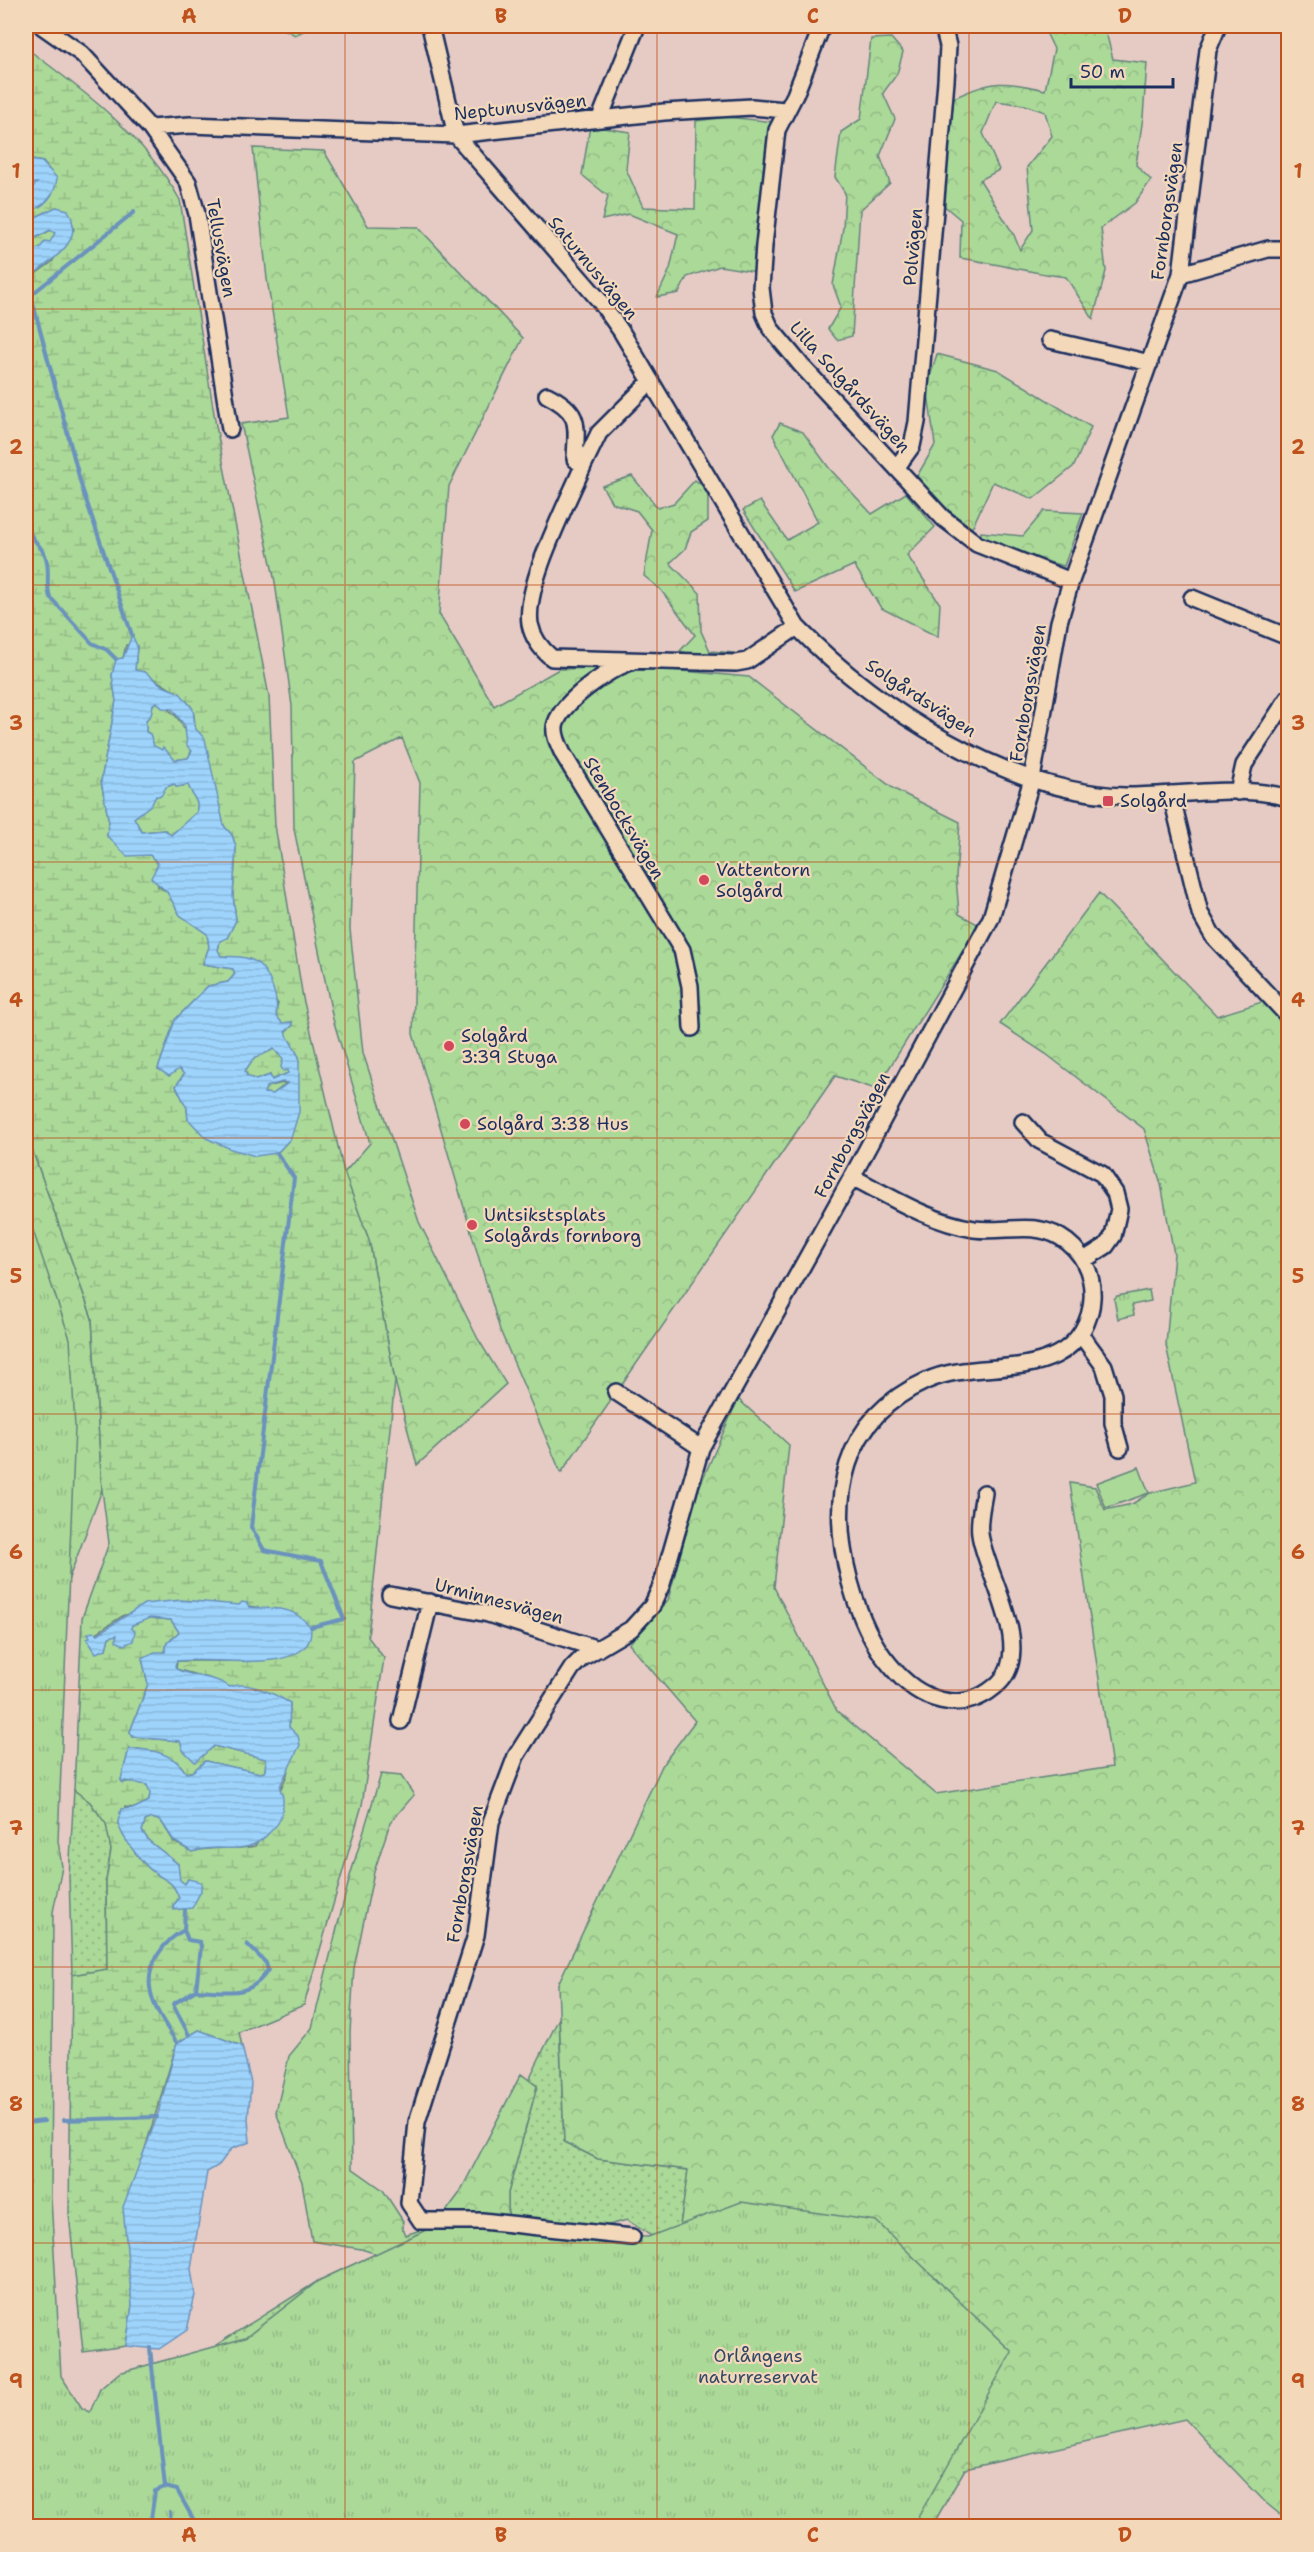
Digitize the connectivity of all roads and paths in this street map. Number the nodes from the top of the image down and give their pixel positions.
1 (42, 26) edge
2 (430, 26) edge
3 (637, 26) edge
4 (822, 26) edge
5 (943, 26) edge
6 (1218, 26) edge
7 (785, 110) junction
8 (600, 118) junction
9 (150, 128) junction
10 (456, 135) junction
11 (1288, 249) edge
12 (1181, 274) junction
13 (1050, 340) dead end
14 (1150, 363) junction
15 (651, 381) junction
16 (547, 395) dead end
17 (230, 429) dead end
18 (583, 466) junction
19 (897, 466) junction
20 (1071, 581) junction
21 (1192, 598) dead end
22 (797, 627) junction
23 (1288, 637) edge
24 (634, 660) junction
25 (1288, 698) edge
26 (1032, 779) junction
27 (1239, 792) junction
28 (1171, 794) junction
29 (1288, 798) edge
30 (1288, 1016) edge
31 (692, 1028) dead end
32 (1023, 1122) dead end
33 (852, 1177) junction
34 (1084, 1260) junction
35 (1082, 1336) junction
36 (616, 1392) dead end
37 (702, 1448) junction
38 (1120, 1448) dead end
39 (984, 1493) dead end
40 (390, 1595) dead end
41 (429, 1602) junction
42 (598, 1649) junction
43 (401, 1721) dead end
44 (632, 2237) dead end

1 - 9 street, Tellusvägen
2 - 10 street, Saturnusvägen
3 - 8 street
4 - 7 street, Lilla Solgårdsvägen
5 - 19 street, Polvägen
6 - 12 street, Fornborgsvägen
7 - 8 street, Neptunusvägen
7 - 19 street, Lilla Solgårdsvägen
8 - 10 street, Neptunusvägen
9 - 10 street, Neptunusvägen
9 - 17 street, Tellusvägen
10 - 15 street, Saturnusvägen
11 - 12 street
12 - 14 street, Fornborgsvägen
13 - 14 street
14 - 20 street, Fornborgsvägen
15 - 18 street, Stenbocksvägen
15 - 22 street, Saturnusvägen
16 - 18 street
18 - 24 street, Stenbocksvägen
19 - 20 street, Lilla Solgårdsvägen
20 - 26 street, Fornborgsvägen
21 - 23 street
22 - 24 street, Stenbocksvägen
22 - 26 street, Solgårdsvägen
24 - 31 street, Stenbocksvägen
25 - 27 street
26 - 28 street, Solgårdsvägen
26 - 33 street, Fornborgsvägen
27 - 28 street, Solgårdsvägen
27 - 29 street, Solgårdsvägen
28 - 30 street
32 - 34 street
33 - 34 street
33 - 37 street, Fornborgsvägen
34 - 35 street
35 - 38 street
35 - 39 street
36 - 37 street
37 - 42 street, Fornborgsvägen
40 - 41 street, Urminnesvägen
41 - 42 street, Urminnesvägen
41 - 43 street
42 - 44 street, Fornborgsvägen

